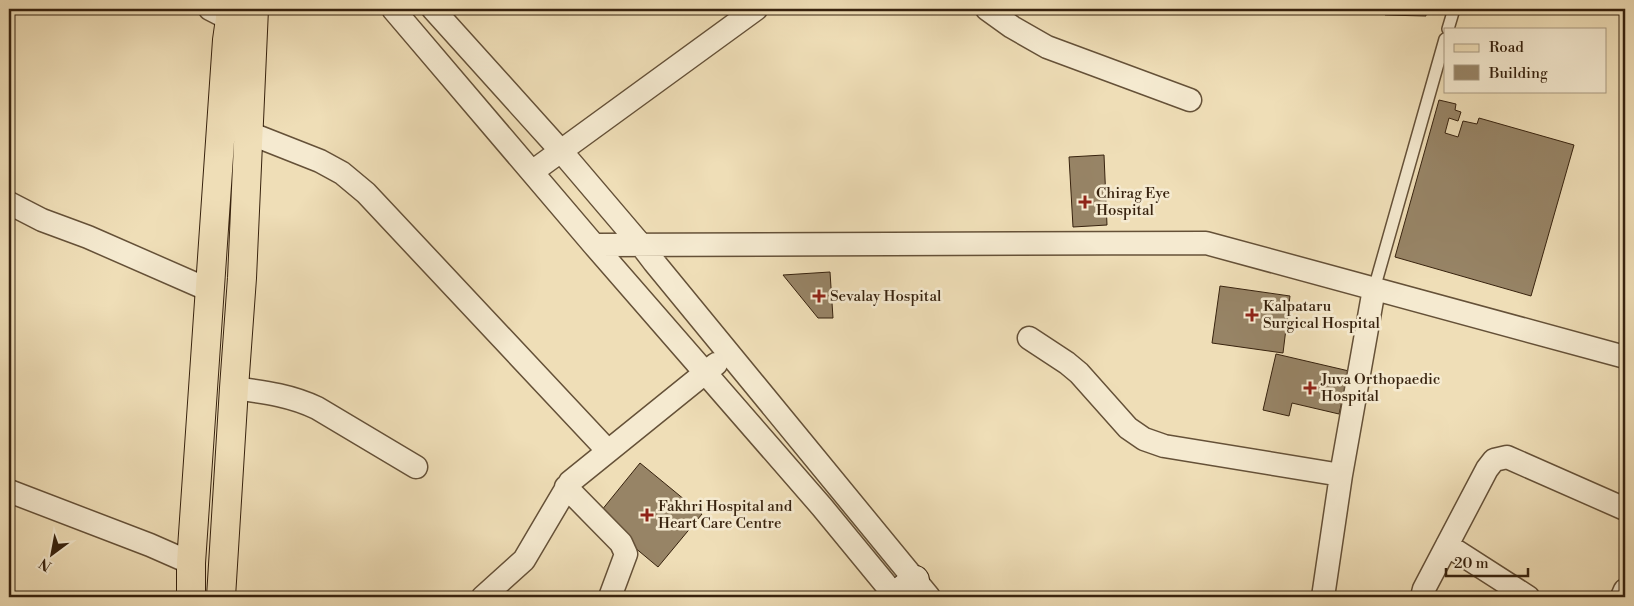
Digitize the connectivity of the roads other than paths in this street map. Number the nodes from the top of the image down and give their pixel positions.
1 (393, 9) edge
2 (433, 9) edge
3 (756, 9) edge
4 (987, 9) edge
5 (1454, 9) edge
6 (236, 15) edge
7 (1448, 28) edge
8 (1444, 43) edge
9 (1190, 100) dead end
10 (249, 132) junction
11 (561, 150) junction
12 (532, 172) junction
13 (9, 203) edge
14 (594, 245) junction
15 (641, 245) junction
16 (1374, 289) junction
17 (209, 290) junction
18 (1029, 338) dead end
19 (728, 353) junction
20 (1625, 357) edge
21 (705, 373) junction
22 (234, 388) junction
23 (608, 451) junction
24 (416, 467) dead end
25 (1341, 475) junction
26 (566, 487) junction
27 (9, 490) edge
28 (1625, 509) edge
29 (1447, 545) junction
30 (191, 563) junction
31 (1625, 590) edge
32 (909, 593) edge
33 (191, 597) edge
34 (221, 597) edge
35 (483, 597) edge
36 (610, 597) edge
37 (1323, 597) edge
38 (1422, 597) edge
39 (1528, 597) edge
40 (1622, 597) edge

1 - 12 street
2 - 11 street
3 - 11 street
4 - 9 street
5 - 7 lane
6 - 10 main road
6 - 17 main road
8 - 16 lane
10 - 22 main road
10 - 23 street
11 - 12 street
11 - 15 street
12 - 14 street
13 - 17 street
14 - 15 street
14 - 21 street
15 - 16 street
15 - 19 street
16 - 20 street
16 - 25 street
17 - 30 main road
18 - 25 street
19 - 21 street
19 - 32 street
21 - 23 street
21 - 32 street
22 - 24 street
22 - 34 main road
23 - 26 street
25 - 37 street
26 - 35 street
26 - 36 street
27 - 30 street
28 - 29 street
29 - 38 street
29 - 39 street
30 - 33 main road
31 - 40 street

